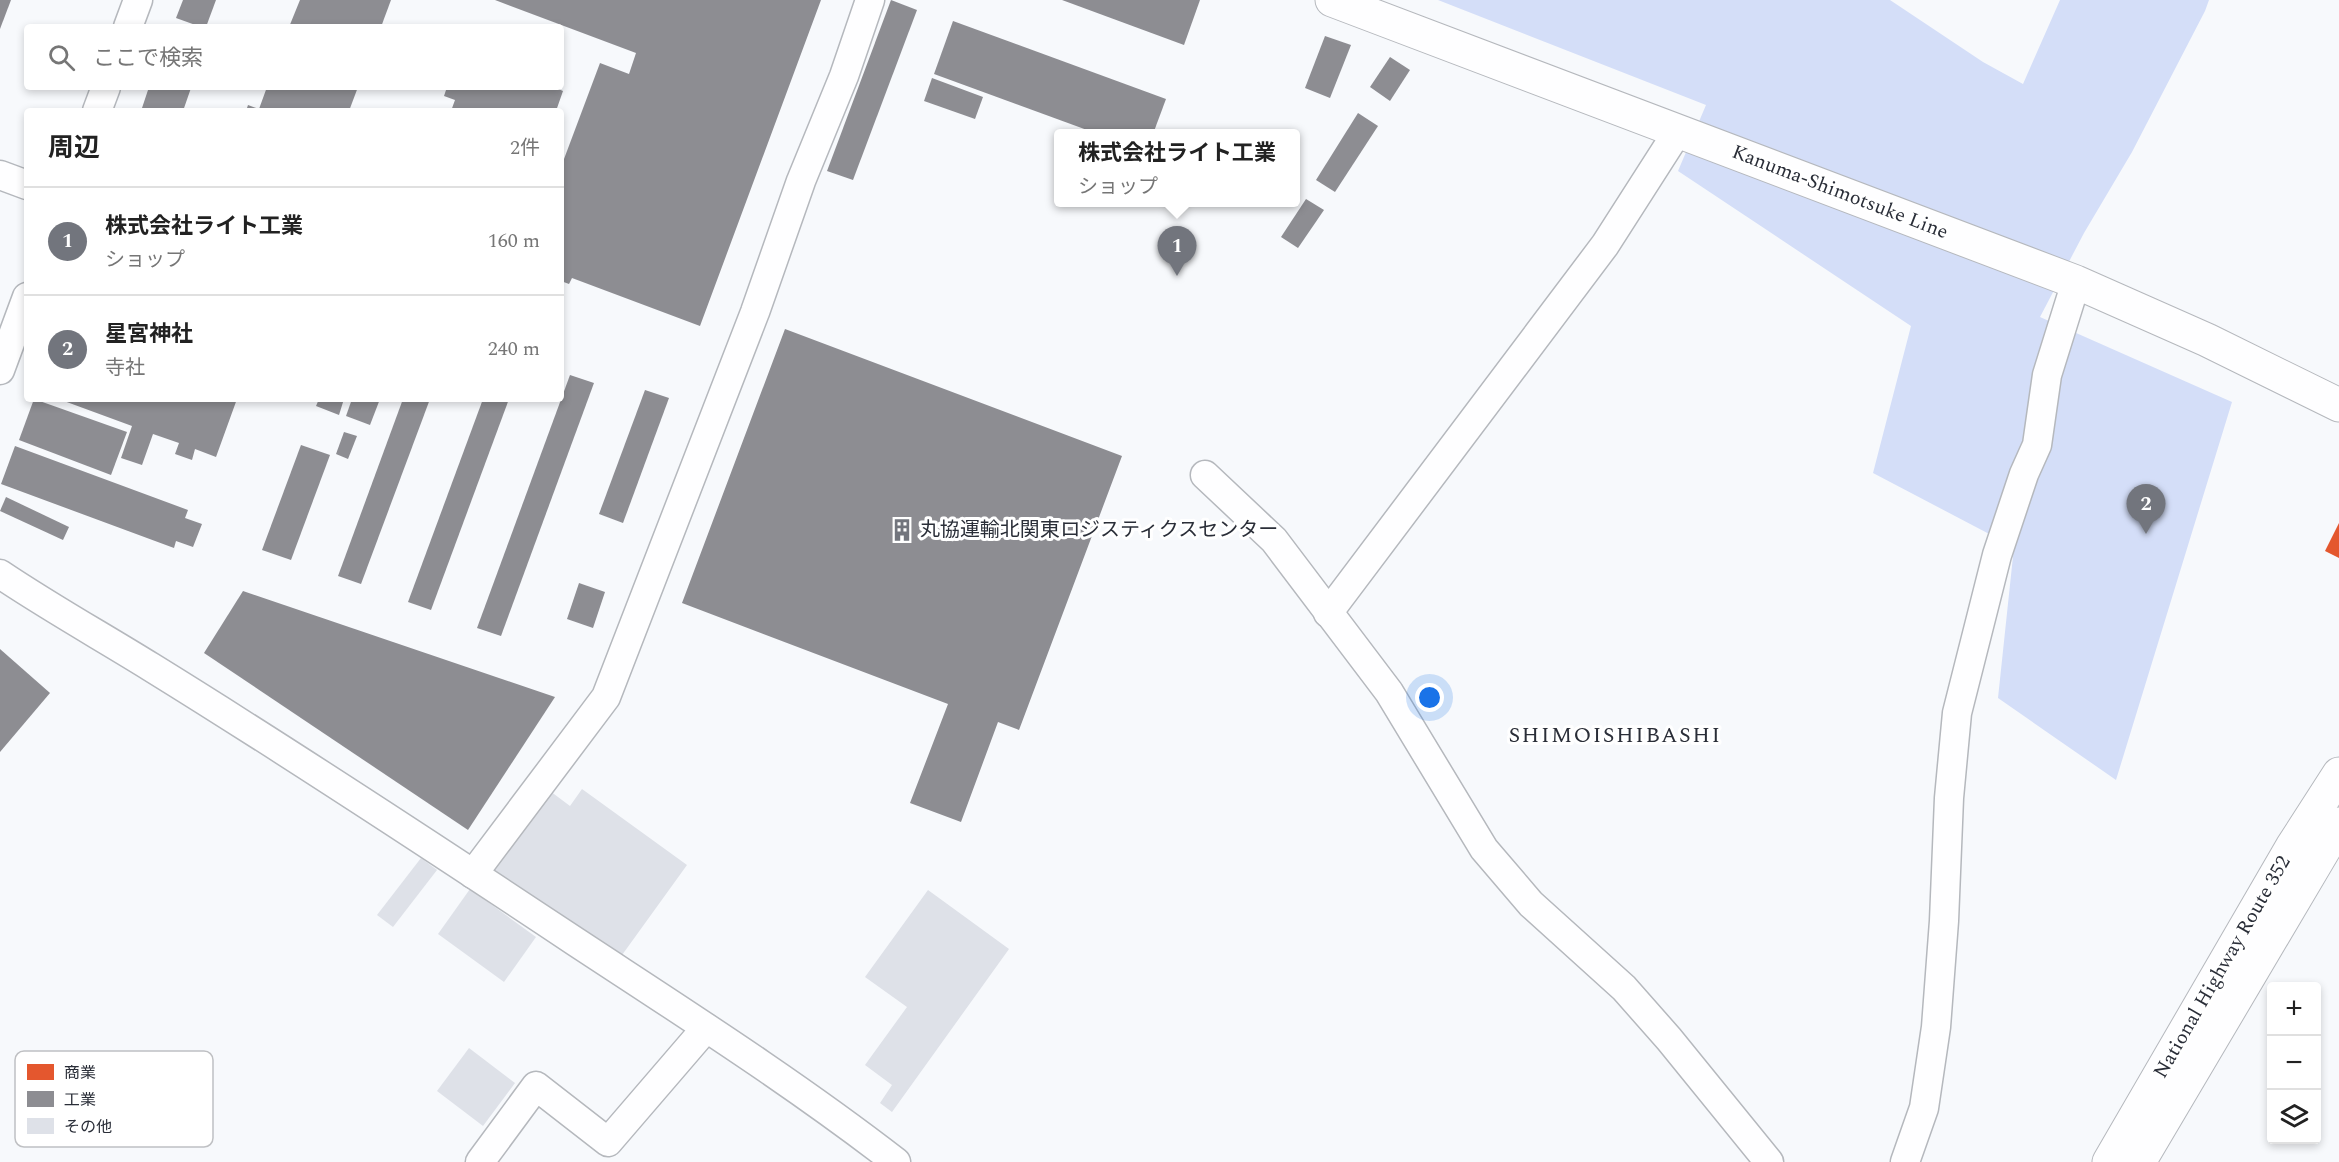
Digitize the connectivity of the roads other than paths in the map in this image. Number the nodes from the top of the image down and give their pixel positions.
1 (138, 0) edge
2 (870, 0) edge
3 (1332, 0) edge
4 (129, 24) edge
5 (105, 90) edge
6 (99, 108) edge
7 (1678, 131) junction
8 (0, 175) edge
9 (24, 184) edge
10 (2076, 282) junction
11 (24, 305) edge
12 (0, 370) edge
13 (2339, 405) edge
14 (1205, 475) dead end
15 (0, 574) edge
16 (1328, 613) junction
17 (2339, 774) edge
18 (2339, 824) edge
19 (2304, 854) junction
20 (473, 874) junction
21 (2244, 956) junction
22 (706, 1028) junction
23 (480, 1162) edge
24 (896, 1162) edge
25 (1769, 1162) edge
26 (1905, 1162) edge
27 (2084, 1162) edge
28 (2109, 1162) edge
29 (2139, 1162) edge
30 (2159, 1162) edge

1 - 4 street
2 - 20 street
3 - 7 main road, Kanuma-Shimotsuke Line
5 - 6 street
7 - 10 main road, Kanuma-Shimotsuke Line
7 - 16 street
8 - 9 street
10 - 13 main road, Kanuma-Shimotsuke Line
10 - 26 street
11 - 12 street
14 - 16 street
15 - 20 street
16 - 25 street
17 - 19 main road, National Highway Route 352
18 - 19 main road, National Highway Route 352
19 - 21 main road, National Highway Route 352
20 - 22 street
21 - 27 main road
21 - 28 main road, National Highway Route 352
21 - 29 main road, National Highway Route 352
21 - 30 main road
22 - 23 street
22 - 24 street

